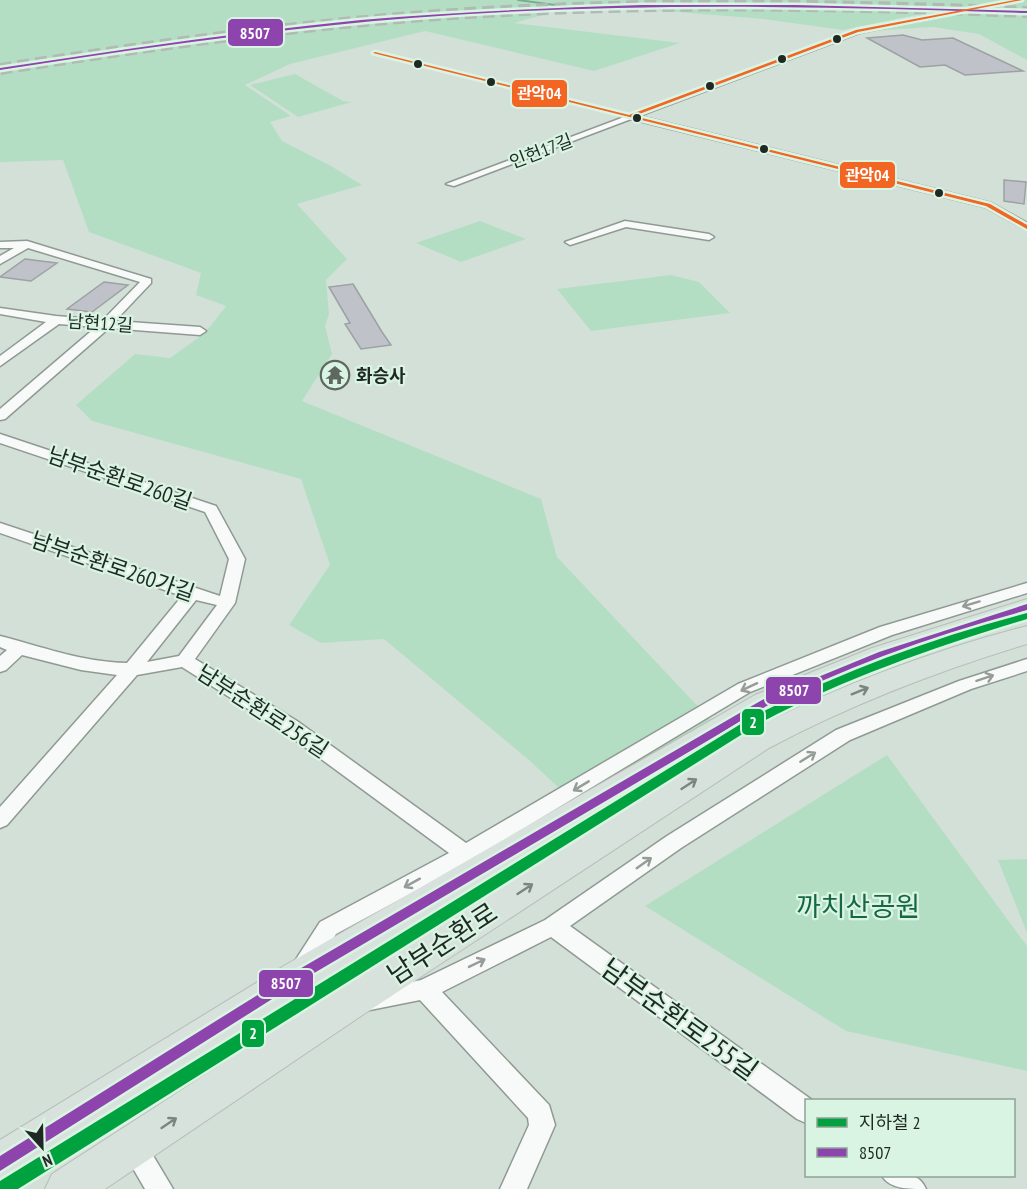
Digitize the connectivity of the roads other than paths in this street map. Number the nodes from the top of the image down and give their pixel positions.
1 (936, 16) dead end
2 (630, 116) junction
3 (451, 184) dead end
4 (1027, 227) edge
5 (709, 237) dead end
6 (570, 242) dead end
7 (0, 244) edge
8 (27, 244) junction
9 (0, 261) edge
10 (0, 311) edge
11 (56, 320) junction
12 (106, 324) junction
13 (200, 331) dead end
14 (0, 362) edge
15 (0, 416) edge
16 (0, 438) edge
17 (0, 528) edge
18 (1027, 588) edge
19 (192, 594) junction
20 (227, 603) junction
21 (1027, 607) edge
22 (1027, 635) edge
23 (0, 641) edge
24 (19, 648) junction
25 (185, 661) junction
26 (1027, 665) edge
27 (0, 666) edge
28 (132, 669) junction
29 (0, 820) edge
30 (464, 853) junction
31 (553, 926) junction
32 (295, 978) junction
33 (425, 989) junction
34 (347, 1004) junction
35 (805, 1110) edge
36 (133, 1146) junction
37 (0, 1164) edge
38 (896, 1177) edge
39 (67, 1189) edge
40 (160, 1189) edge
41 (513, 1189) edge
42 (913, 1189) edge

1 - 2 street, 인헌17길
2 - 3 street, 인헌17길
2 - 4 street
5 - 6 street
7 - 8 street
8 - 9 street
8 - 12 street
10 - 11 street, 남현12길
11 - 12 street, 남현12길
11 - 14 street
12 - 13 street, 남현12길
12 - 15 street
16 - 20 street, 남부순환로260길
17 - 19 street, 남부순환로260가길
18 -> 30 street
19 - 20 street, 남부순환로260가길
19 - 28 street
20 - 25 street, 남부순환로260길
21 - 32 main road, 남부순환로
34 -> 22 main road, 남부순환로
23 - 24 street, 남부순환로256길
24 - 27 street
24 - 28 street, 남부순환로256길
25 - 28 street, 남부순환로256길
25 - 30 street, 남부순환로256길
31 -> 26 street
28 - 29 street
30 -> 32 street
33 -> 31 street
31 - 35 street, 남부순환로255길
32 - 37 main road, 남부순환로
33 - 34 street
33 - 41 street
36 -> 34 main road, 남부순환로
36 - 39 main road, 남부순환로
36 - 40 street
38 - 42 street

